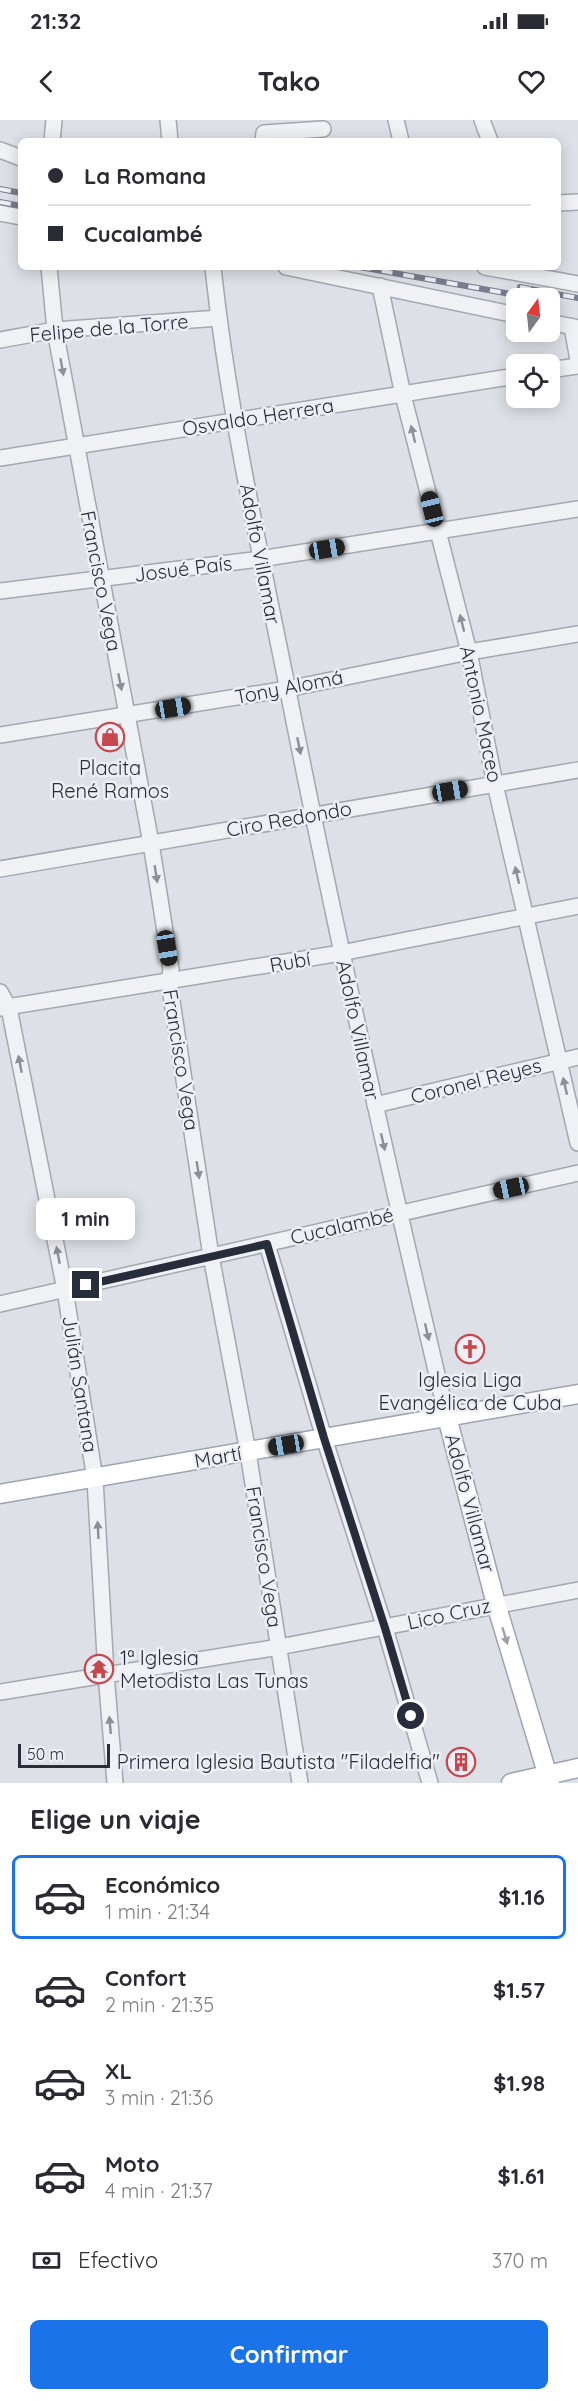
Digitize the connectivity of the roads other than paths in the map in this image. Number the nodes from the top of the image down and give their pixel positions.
1 (54, 120) edge
2 (168, 120) edge
3 (396, 120) edge
4 (482, 120) edge
5 (323, 129) dead end
6 (263, 137) edge
7 (52, 138) edge
8 (170, 138) edge
9 (399, 138) edge
10 (489, 138) edge
11 (0, 150) edge
12 (18, 157) edge
13 (578, 202) edge
14 (561, 203) edge
15 (0, 213) edge
16 (18, 217) edge
17 (49, 270) edge
18 (213, 270) edge
19 (301, 270) edge
20 (501, 270) edge
21 (578, 284) edge
22 (380, 286) junction
23 (506, 313) edge
24 (219, 318) junction
25 (560, 324) edge
26 (575, 327) edge
27 (55, 330) junction
28 (0, 340) edge
29 (578, 360) edge
30 (578, 366) edge
31 (560, 368) edge
32 (506, 378) edge
33 (403, 395) junction
34 (234, 420) junction
35 (76, 445) junction
36 (0, 458) edge
37 (578, 509) edge
38 (438, 531) junction
39 (260, 559) junction
40 (101, 580) junction
41 (0, 591) edge
42 (578, 634) edge
43 (469, 652) junction
44 (287, 689) junction
45 (127, 716) junction
46 (0, 735) edge
47 (578, 770) edge
48 (495, 784) junction
49 (312, 815) junction
50 (151, 843) junction
51 (0, 869) edge
52 (578, 906) edge
53 (526, 916) junction
54 (341, 953) junction
55 (169, 982) junction
56 (0, 992) edge
57 (5, 1008) edge
58 (578, 1056) edge
59 (560, 1061) junction
60 (375, 1106) junction
61 (578, 1143) edge
62 (578, 1173) edge
63 (399, 1212) junction
64 (267, 1244) junction
65 (211, 1256) junction
66 (65, 1290) junction
67 (0, 1304) edge
68 (578, 1394) edge
69 (447, 1417) junction
70 (324, 1438) junction
71 (248, 1452) junction
72 (95, 1479) junction
73 (0, 1494) edge
74 (578, 1590) edge
75 (496, 1604) junction
76 (385, 1628) junction
77 (279, 1647) junction
78 (106, 1674) junction
79 (0, 1692) edge
80 (578, 1768) edge
81 (549, 1779) edge
82 (115, 1783) edge
83 (300, 1783) edge
84 (430, 1783) edge
85 (511, 1783) edge

1 - 7 street
2 - 8 street
3 - 9 street
4 - 10 street
5 - 6 street
11 - 12 street
13 - 14 street
15 - 16 street
17 - 27 street, Francisco Vega
18 - 24 street, Adolfo Villamar
19 - 22 street
20 - 21 street
22 - 23 street
22 - 33 street, Antonio Maceo
24 - 27 street, Felipe de la Torre
24 - 34 street, Adolfo Villamar
25 - 26 street
26 - 29 street
27 - 28 street, Felipe de la Torre
27 -> 35 street, Francisco Vega
30 - 31 street
32 - 33 street, Osvaldo Herrera
33 - 34 street, Osvaldo Herrera
38 -> 33 street, Antonio Maceo
34 - 35 street, Osvaldo Herrera
34 - 39 street, Adolfo Villamar
35 - 36 street, Osvaldo Herrera
35 - 40 street, Francisco Vega
37 - 38 street, Josué País
38 - 39 street, Josué País
43 -> 38 street, Antonio Maceo
39 - 40 street, Josué País
39 - 44 street, Adolfo Villamar
40 - 41 street, Josué País
40 -> 45 street, Francisco Vega
42 - 43 street, Tony Alomá
43 - 44 street, Tony Alomá
43 - 48 street, Antonio Maceo
44 - 45 street, Tony Alomá
44 -> 49 street, Adolfo Villamar
45 - 46 street, Tony Alomá
45 - 50 street, Francisco Vega
47 - 48 street, Ciro Redondo
48 - 49 street, Ciro Redondo
53 -> 48 street, Antonio Maceo
49 - 50 street, Ciro Redondo
49 - 54 street, Adolfo Villamar
50 - 51 street, Ciro Redondo
50 -> 55 street, Francisco Vega
52 - 53 street, Rubí
53 - 54 street, Rubí
53 - 59 street, Antonio Maceo
54 - 55 street, Rubí
54 - 60 street, Adolfo Villamar
55 - 57 street, Rubí
55 -> 65 street, Francisco Vega
56 - 57 street, Julián Santana
66 -> 57 street, Julián Santana
58 - 59 street, Coronel Reyes
59 - 60 street, Coronel Reyes
61 -> 59 street, Antonio Maceo
60 -> 63 street, Adolfo Villamar
62 - 63 street, Cucalambé
63 - 64 street, Cucalambé
63 -> 69 street, Adolfo Villamar
64 - 65 street, Cucalambé
64 - 70 street
65 - 66 street, Cucalambé
65 - 71 street, Francisco Vega
66 - 67 street, Cucalambé
66 - 72 street, Julián Santana
68 - 69 main road, Martí
69 - 70 main road, Martí
69 - 75 main road, Adolfo Villamar
70 - 71 main road, Martí
70 - 76 street
71 - 72 main road, Martí
71 - 77 street, Francisco Vega
72 - 73 main road, Martí
78 -> 72 street, Julián Santana
74 - 75 street, Lico Cruz
75 - 76 street, Lico Cruz
75 -> 81 main road, Adolfo Villamar
76 - 77 street, Lico Cruz
76 - 84 street
77 - 78 street, Lico Cruz
77 - 83 street, Francisco Vega
78 - 79 street, Lico Cruz
82 -> 78 street, Julián Santana
80 - 81 main road
81 - 85 main road

